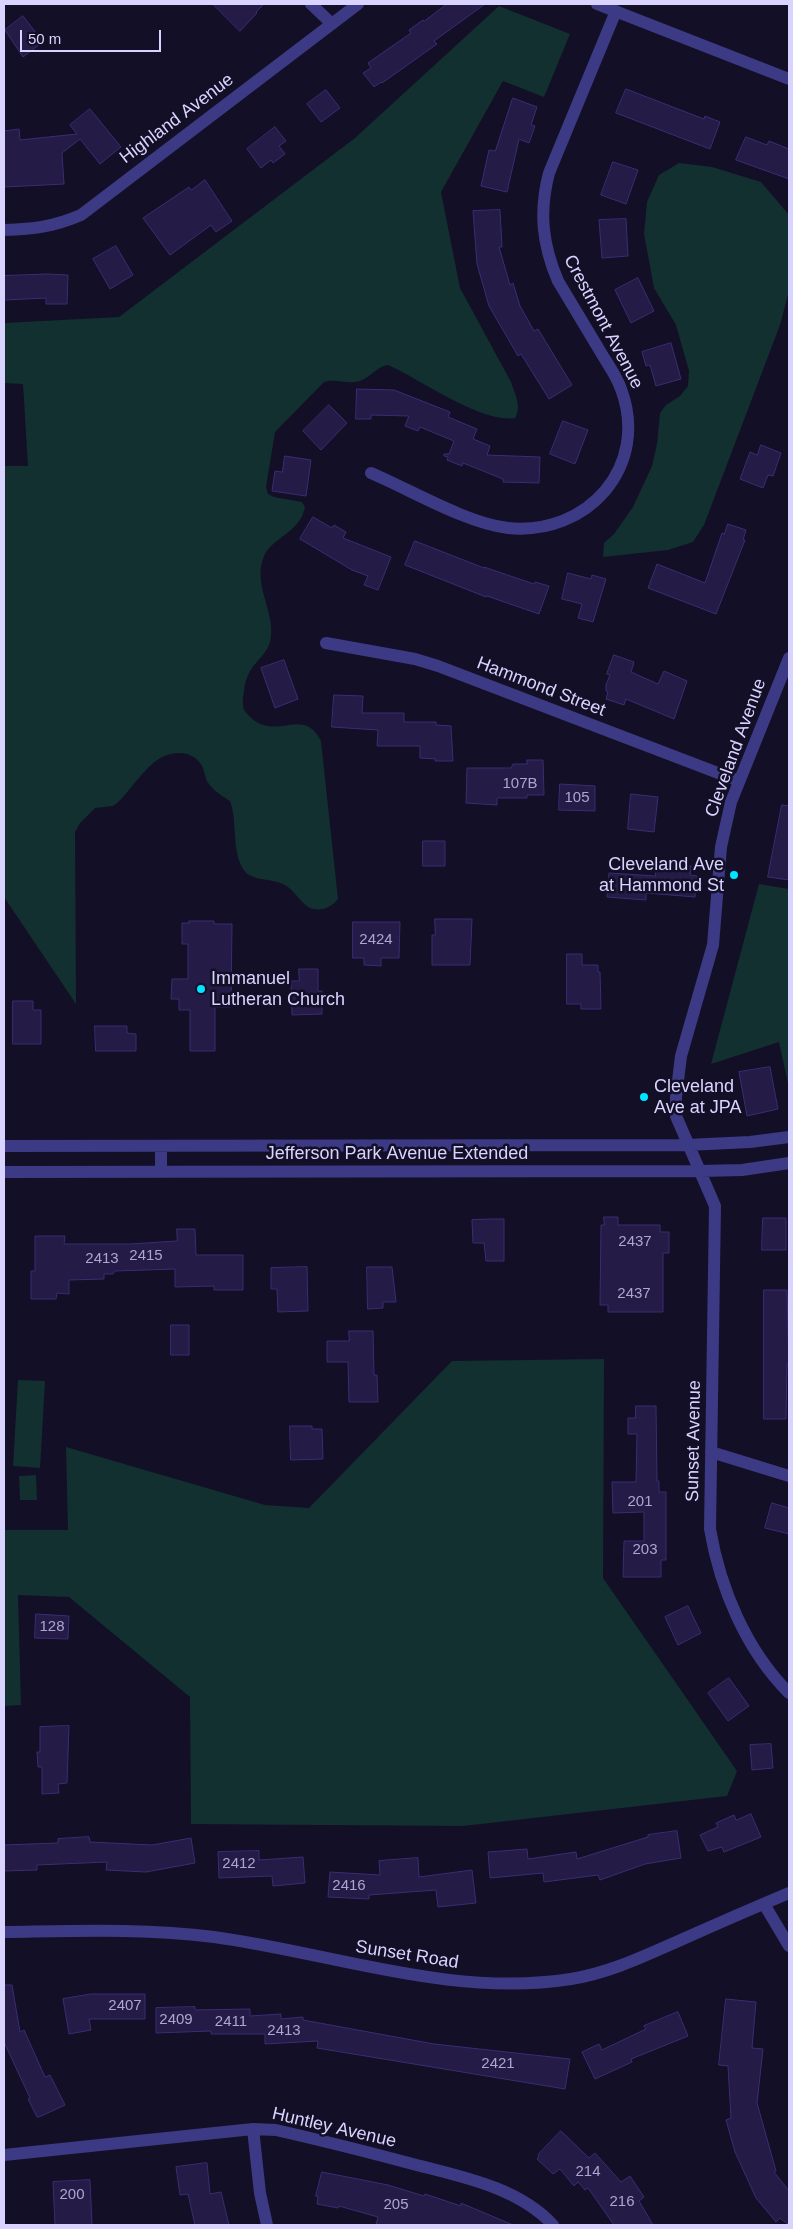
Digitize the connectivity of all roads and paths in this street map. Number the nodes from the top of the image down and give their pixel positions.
1 (311, 4) edge
2 (358, 4) edge
3 (597, 4) edge
4 (616, 11) junction
5 (332, 24) junction
6 (789, 79) edge
7 (4, 230) edge
8 (371, 473) dead end
9 (326, 643) dead end
10 (789, 658) edge
11 (739, 781) junction
12 (789, 1137) edge
13 (687, 1145) junction
14 (4, 1146) edge
15 (161, 1147) junction
16 (789, 1163) edge
17 (700, 1171) junction
18 (4, 1172) edge
19 (161, 1172) junction
20 (710, 1452) junction
21 (789, 1476) edge
22 (789, 1693) edge
23 (789, 1893) edge
24 (764, 1904) junction
25 (4, 1932) edge
26 (789, 1946) edge
27 (253, 2129) junction
28 (4, 2155) edge
29 (267, 2225) edge
30 (553, 2225) edge

1 - 5 street
2 - 5 street, Highland Avenue
3 - 4 street
4 - 6 street
4 - 8 street, Crestmont Avenue
5 - 7 street, Highland Avenue
9 - 11 street, Hammond Street
10 - 11 street, Cleveland Avenue
11 - 13 street, Cleveland Avenue
12 - 13 street, Jefferson Park Avenue Extended
13 - 15 street, Jefferson Park Avenue Extended
13 - 17 street, Cleveland Avenue
14 - 15 street, Jefferson Park Avenue Extended
15 - 19 street
16 - 17 street, Jefferson Park Avenue Extended
17 - 19 street, Jefferson Park Avenue Extended
17 - 20 street, Sunset Avenue
18 - 19 street, Jefferson Park Avenue Extended
20 - 21 street
20 - 22 street, Sunset Avenue
23 - 24 street, Sunset Road
24 - 25 street, Sunset Road
24 - 26 street
27 - 28 street, Huntley Avenue
27 - 29 street
27 - 30 street, Huntley Avenue

